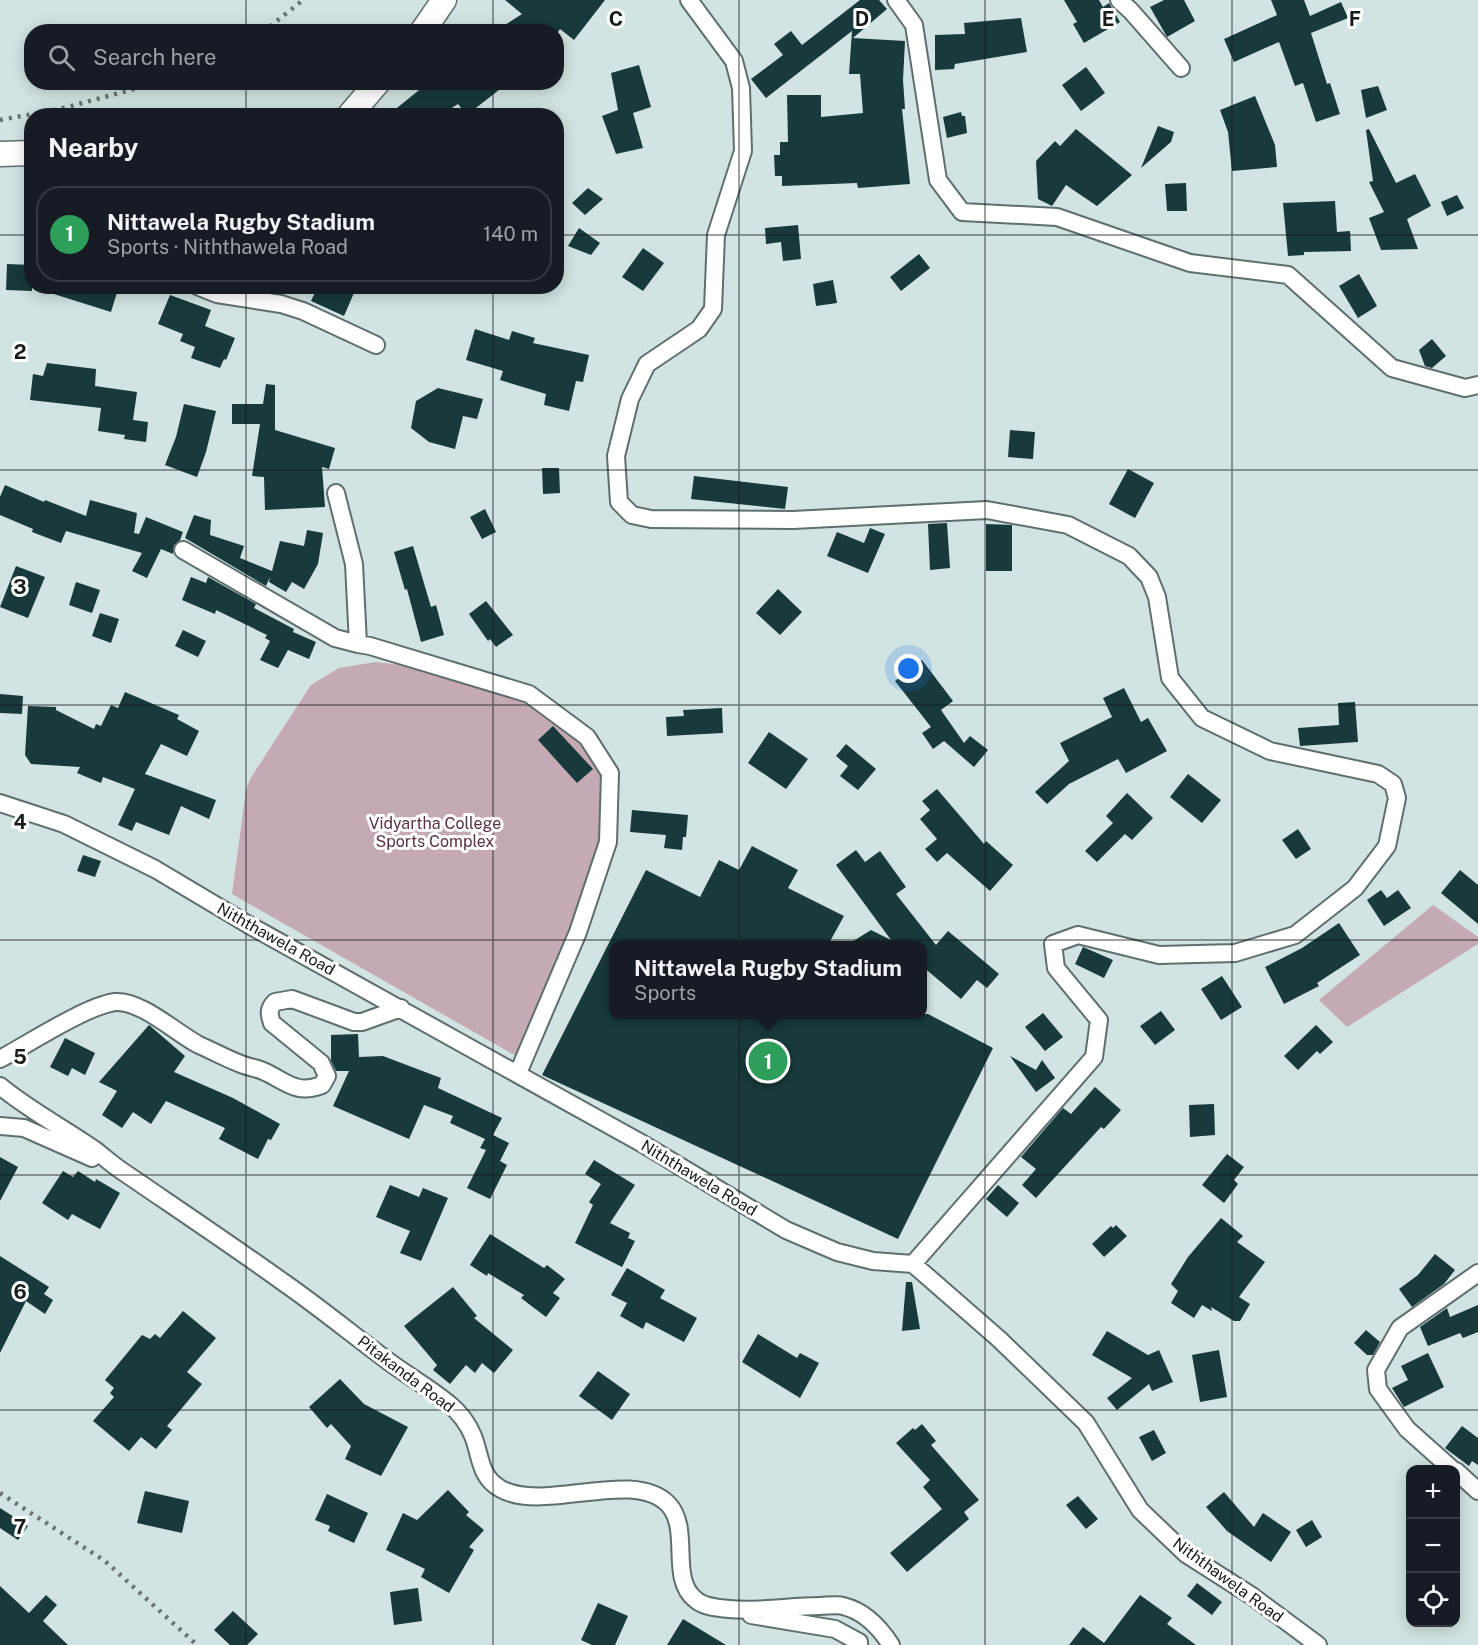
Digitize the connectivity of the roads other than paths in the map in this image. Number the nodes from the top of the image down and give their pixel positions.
1 (444, 0) edge
2 (689, 0) edge
3 (896, 0) edge
4 (1119, 0) edge
5 (428, 24) edge
6 (1181, 68) dead end
7 (371, 90) edge
8 (356, 108) edge
9 (24, 153) edge
10 (0, 154) edge
11 (217, 294) edge
12 (268, 294) edge
13 (376, 345) dead end
14 (1478, 385) edge
15 (336, 493) dead end
16 (183, 550) dead end
17 (358, 644) junction
18 (0, 803) edge
19 (401, 1008) junction
20 (0, 1059) edge
21 (518, 1073) junction
22 (0, 1086) edge
23 (0, 1126) edge
24 (120, 1170) junction
25 (913, 1264) junction
26 (1478, 1273) edge
27 (1448, 1465) edge
28 (1460, 1475) edge
29 (1478, 1491) edge
30 (740, 1610) junction
31 (859, 1645) edge
32 (891, 1645) edge
33 (1318, 1645) edge

1 - 5 street
2 - 25 street
3 - 14 street
4 - 6 street
7 - 8 street
9 - 10 street
11 - 12 street
12 - 13 street
15 - 17 street
16 - 17 street
17 - 21 street
18 - 19 street, Niththawela Road
19 - 20 street
19 - 21 street, Niththawela Road
21 - 25 street, Niththawela Road
22 - 24 street, Pitakanda Road
23 - 24 street
24 - 30 street, Pitakanda Road
25 - 33 street, Niththawela Road
26 - 27 street
28 - 29 street
30 - 31 street
30 - 32 street, Pitakanda Road

